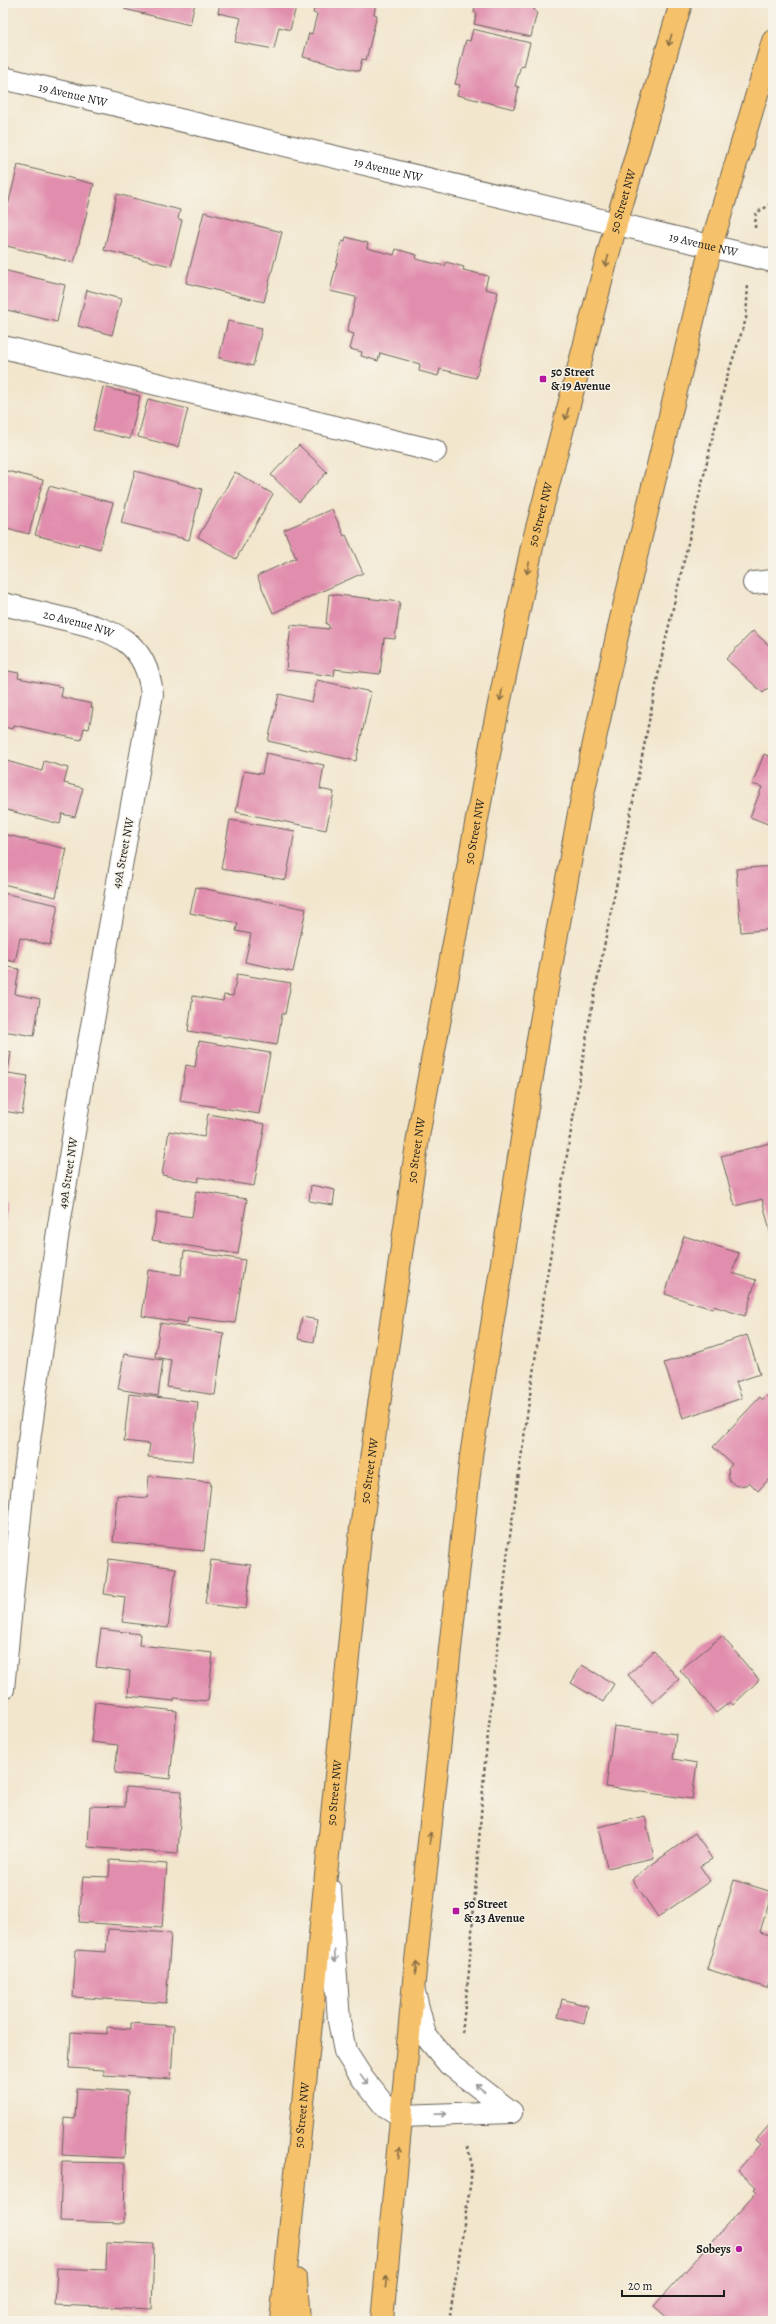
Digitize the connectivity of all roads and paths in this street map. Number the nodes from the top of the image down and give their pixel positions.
1 (681, 3) edge
2 (773, 41) edge
3 (3, 78) edge
4 (773, 199) edge
5 (756, 213) dead end
6 (616, 224) junction
7 (711, 246) junction
8 (773, 261) edge
9 (746, 302) dead end
10 (3, 347) edge
11 (435, 451) dead end
12 (3, 604) edge
13 (143, 661) joint
14 (3, 1689) edge
15 (328, 1861) junction
16 (414, 1989) junction
17 (461, 2073) junction
18 (464, 2114) junction
19 (402, 2116) junction
20 (292, 2225) junction
21 (281, 2321) edge
22 (299, 2321) edge
23 (382, 2321) edge
24 (449, 2321) edge

1 -> 6 main road, 50 Street NW
2 - 7 main road
3 - 6 street, 19 Avenue NW
4 - 5 path
6 - 7 street, 19 Avenue NW
6 -> 15 main road, 50 Street NW
7 - 8 street, 19 Avenue NW
16 -> 7 main road
9 - 17 path
10 - 11 street
12 - 13 street, 20 Avenue NW
13 - 14 street, 49A Street NW
15 -> 19 street
15 - 20 main road, 50 Street NW
16 - 17 street
16 - 19 main road
18 -> 17 street
19 -> 18 street
18 - 24 path
23 -> 19 main road
20 - 21 main road, 50 Street NW
20 - 22 main road

